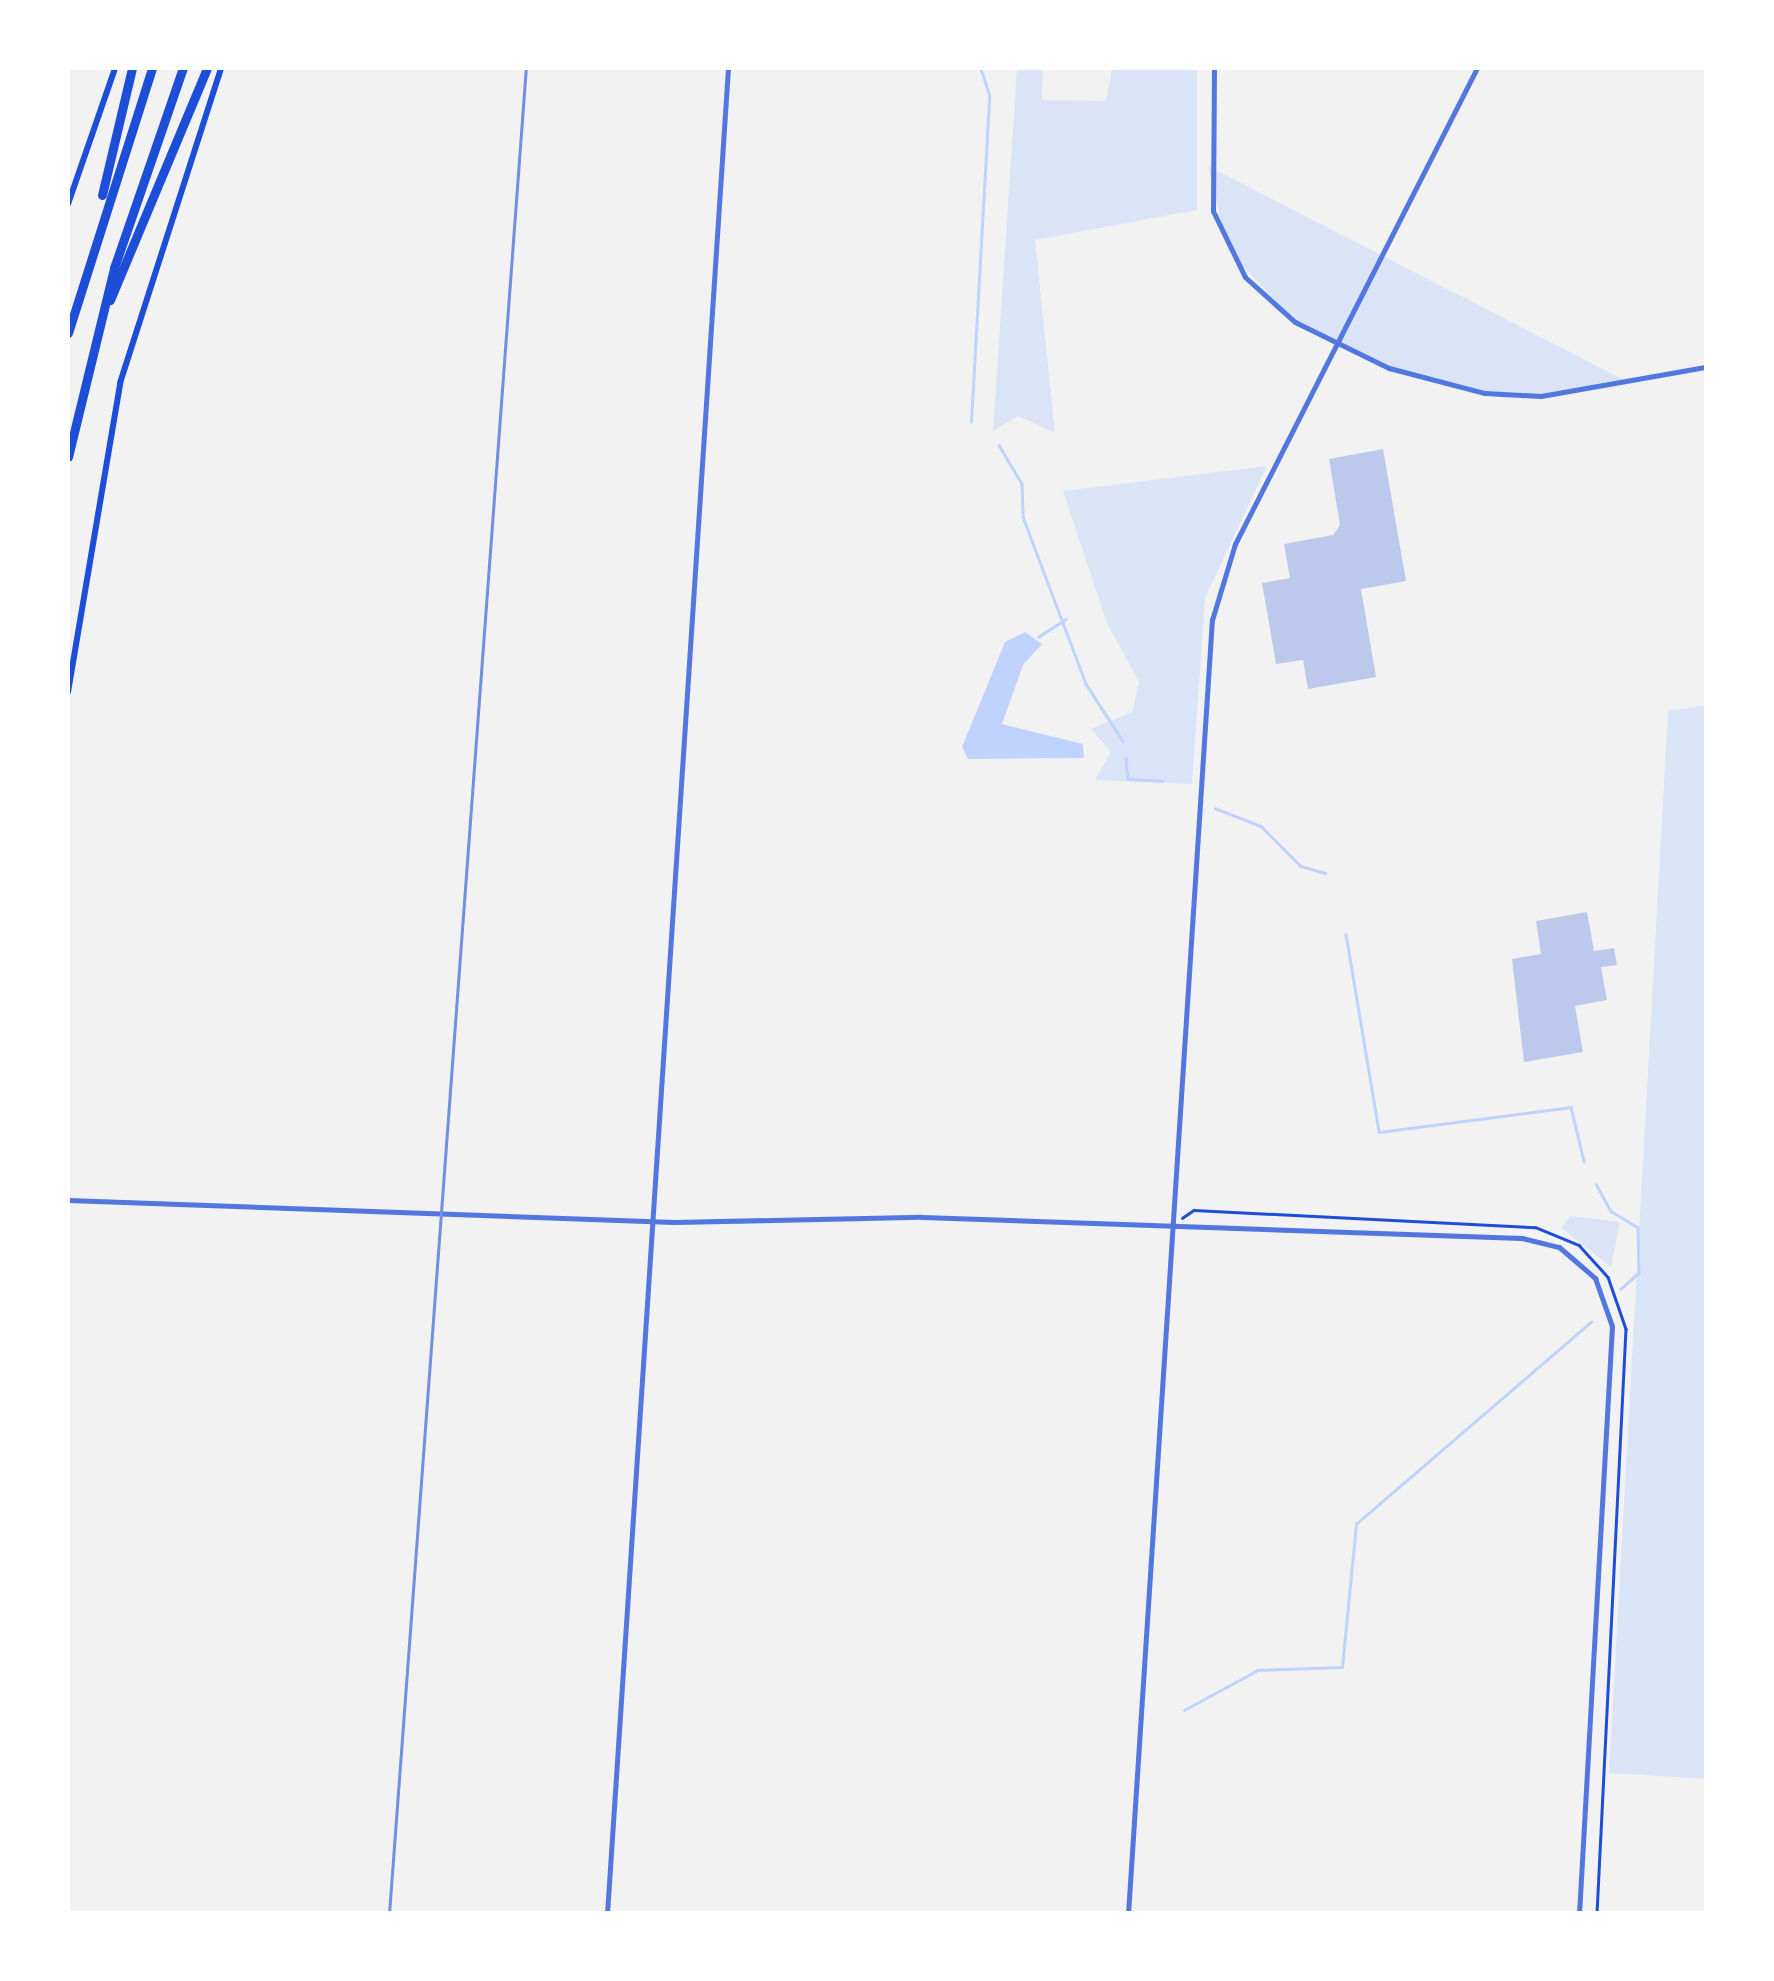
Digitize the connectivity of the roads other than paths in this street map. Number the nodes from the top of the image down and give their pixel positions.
1 (115, 68) edge
2 (132, 68) edge
3 (152, 68) edge
4 (183, 68) edge
5 (207, 68) edge
6 (221, 68) edge
7 (728, 68) edge
8 (1214, 68) edge
9 (1477, 68) edge
10 (68, 204) edge
11 (92, 246) junction
12 (97, 330) junction
13 (68, 333) edge
14 (1338, 343) junction
15 (1706, 368) edge
16 (68, 456) edge
17 (68, 692) edge
18 (68, 1200) edge
19 (655, 1221) junction
20 (1174, 1226) junction
21 (607, 1914) edge
22 (1128, 1914) edge
23 (1579, 1914) edge

1 - 10 main road
2 - 11 highway
3 - 11 highway
4 - 12 highway
5 - 12 highway
6 - 17 main road
7 - 19 street
8 - 14 street
9 - 14 street
11 - 13 highway
12 - 16 highway
14 - 15 street
14 - 20 street
18 - 19 street
19 - 20 street
19 - 21 street
20 - 22 street
20 - 23 street

